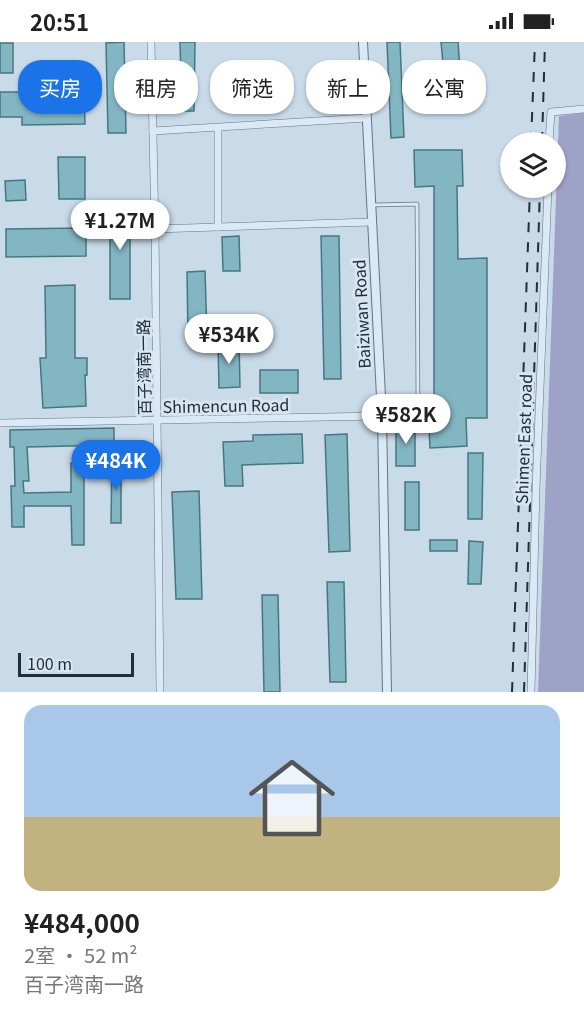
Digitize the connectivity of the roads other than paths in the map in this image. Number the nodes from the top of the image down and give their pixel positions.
1 (151, 42) edge
2 (363, 42) edge
3 (584, 109) edge
4 (367, 118) junction
5 (218, 128) junction
6 (153, 131) junction
7 (550, 132) edge
8 (548, 198) edge
9 (371, 205) junction
10 (372, 222) junction
11 (218, 227) junction
12 (155, 229) junction
13 (381, 412) junction
14 (158, 421) junction
15 (0, 423) edge
16 (160, 692) edge
17 (387, 692) edge
18 (531, 692) edge

1 - 6 street, 百子湾南一路
2 - 4 street, Baiziwan Road
3 - 7 street
4 - 5 street
4 - 9 street, Baiziwan Road
5 - 6 street
5 - 11 street
6 - 12 street, 百子湾南一路
8 - 18 street, Shimen East road
9 - 10 street, Baiziwan Road
9 - 13 lane
10 - 11 street
10 - 13 street, Baiziwan Road
11 - 12 street
12 - 14 street, 百子湾南一路
13 - 14 street, Shimencun Road
13 - 17 street, Baiziwan Road
14 - 15 street, Shimencun Road
14 - 16 street, 百子湾南一路

